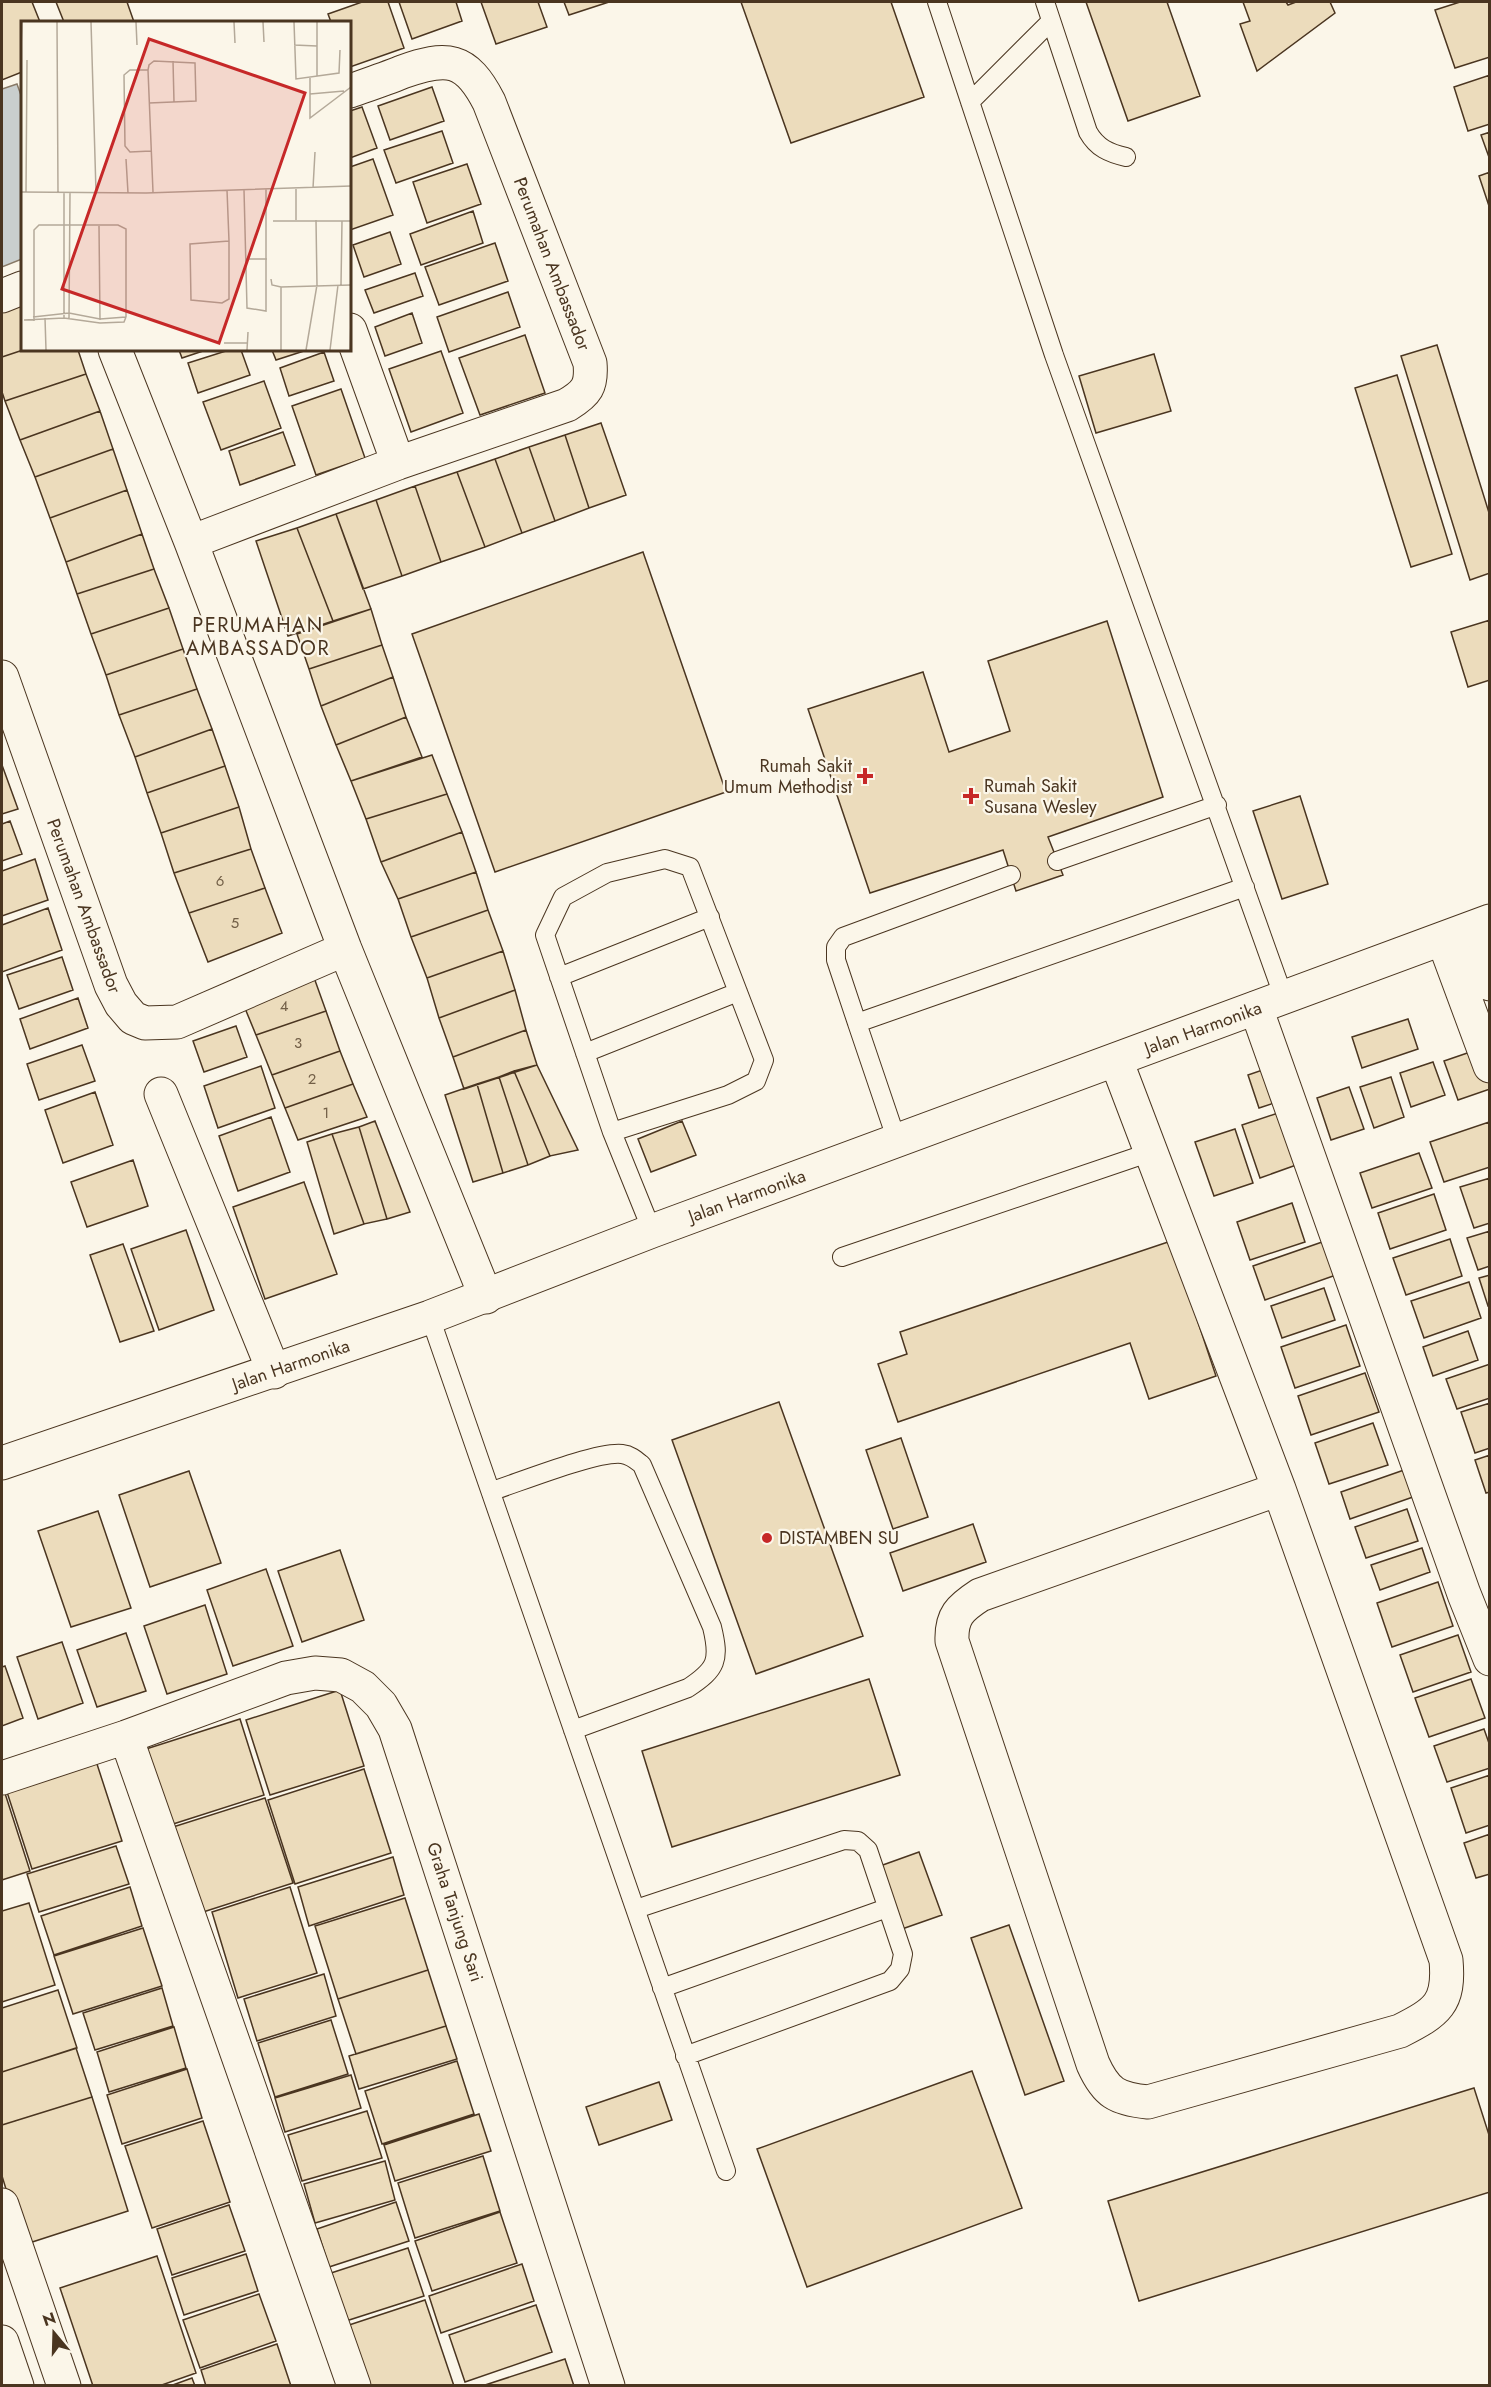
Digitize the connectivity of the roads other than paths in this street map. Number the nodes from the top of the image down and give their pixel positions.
1 (937, 2) edge
2 (1045, 2) edge
3 (1051, 21) junction
4 (351, 92) edge
5 (970, 102) junction
6 (1126, 157) dead end
7 (21, 288) edge
8 (2, 296) edge
9 (351, 333) edge
10 (115, 351) edge
11 (398, 463) junction
12 (191, 542) junction
13 (2, 677) edge
14 (1216, 805) junction
15 (1058, 861) dead end
16 (1011, 875) dead end
17 (1245, 887) junction
18 (710, 917) junction
19 (1467, 930) edge
20 (345, 948) junction
21 (559, 977) junction
22 (1490, 984) edge
23 (738, 992) junction
24 (1270, 1003) junction
25 (857, 1023) junction
26 (585, 1053) junction
27 (1116, 1060) junction
28 (1490, 1066) edge
29 (160, 1094) dead end
30 (612, 1132) junction
31 (897, 1141) junction
32 (1151, 1152) junction
33 (652, 1231) junction
34 (843, 1257) dead end
35 (486, 1297) junction
36 (430, 1317) junction
37 (274, 1372) junction
38 (3, 1459) edge
39 (1279, 1489) junction
40 (492, 1491) junction
41 (1477, 1590) edge
42 (1490, 1659) edge
43 (573, 1730) junction
44 (126, 1737) junction
45 (2, 1778) edge
46 (887, 1908) junction
47 (636, 1909) junction
48 (662, 1988) junction
49 (686, 2056) junction
50 (726, 2170) dead end
51 (2, 2205) edge
52 (2, 2342) edge
53 (16, 2385) edge
54 (64, 2385) edge
55 (354, 2385) edge
56 (608, 2385) edge

1 - 5 lane
2 - 3 lane
3 - 5 lane
3 - 6 lane
4 - 11 street, Perumahan Ambassador
5 - 14 lane
7 - 8 street
9 - 11 street
10 - 12 street
11 - 12 street, Perumahan Ambassador
12 - 20 street
13 - 20 street, Perumahan Ambassador
14 - 15 lane
14 - 17 lane
16 - 25 lane
17 - 24 lane
17 - 25 lane
18 - 21 lane
18 - 21 lane
18 - 23 lane
19 - 22 street
19 - 24 street, Jalan Harmonika
19 - 28 street
20 - 35 street
21 - 26 lane
23 - 26 lane
23 - 30 lane
24 - 27 street, Jalan Harmonika
24 - 41 street
25 - 31 lane
26 - 30 lane
27 - 31 street, Jalan Harmonika
27 - 32 street
29 - 37 street
30 - 33 lane
31 - 33 street, Jalan Harmonika
32 - 34 lane
32 - 39 street
33 - 35 street, Jalan Harmonika
35 - 36 street, Jalan Harmonika
36 - 37 street, Jalan Harmonika
36 - 40 lane
37 - 38 street, Jalan Harmonika
39 - 39 street
40 - 43 lane
40 - 43 lane
41 - 42 street
43 - 47 lane
44 - 45 street, Graha Tanjung Sari
44 - 55 street
44 - 56 street, Graha Tanjung Sari
46 - 47 lane
46 - 48 lane
46 - 49 lane
47 - 48 lane
48 - 49 lane
49 - 50 lane
51 - 54 street
52 - 53 street

